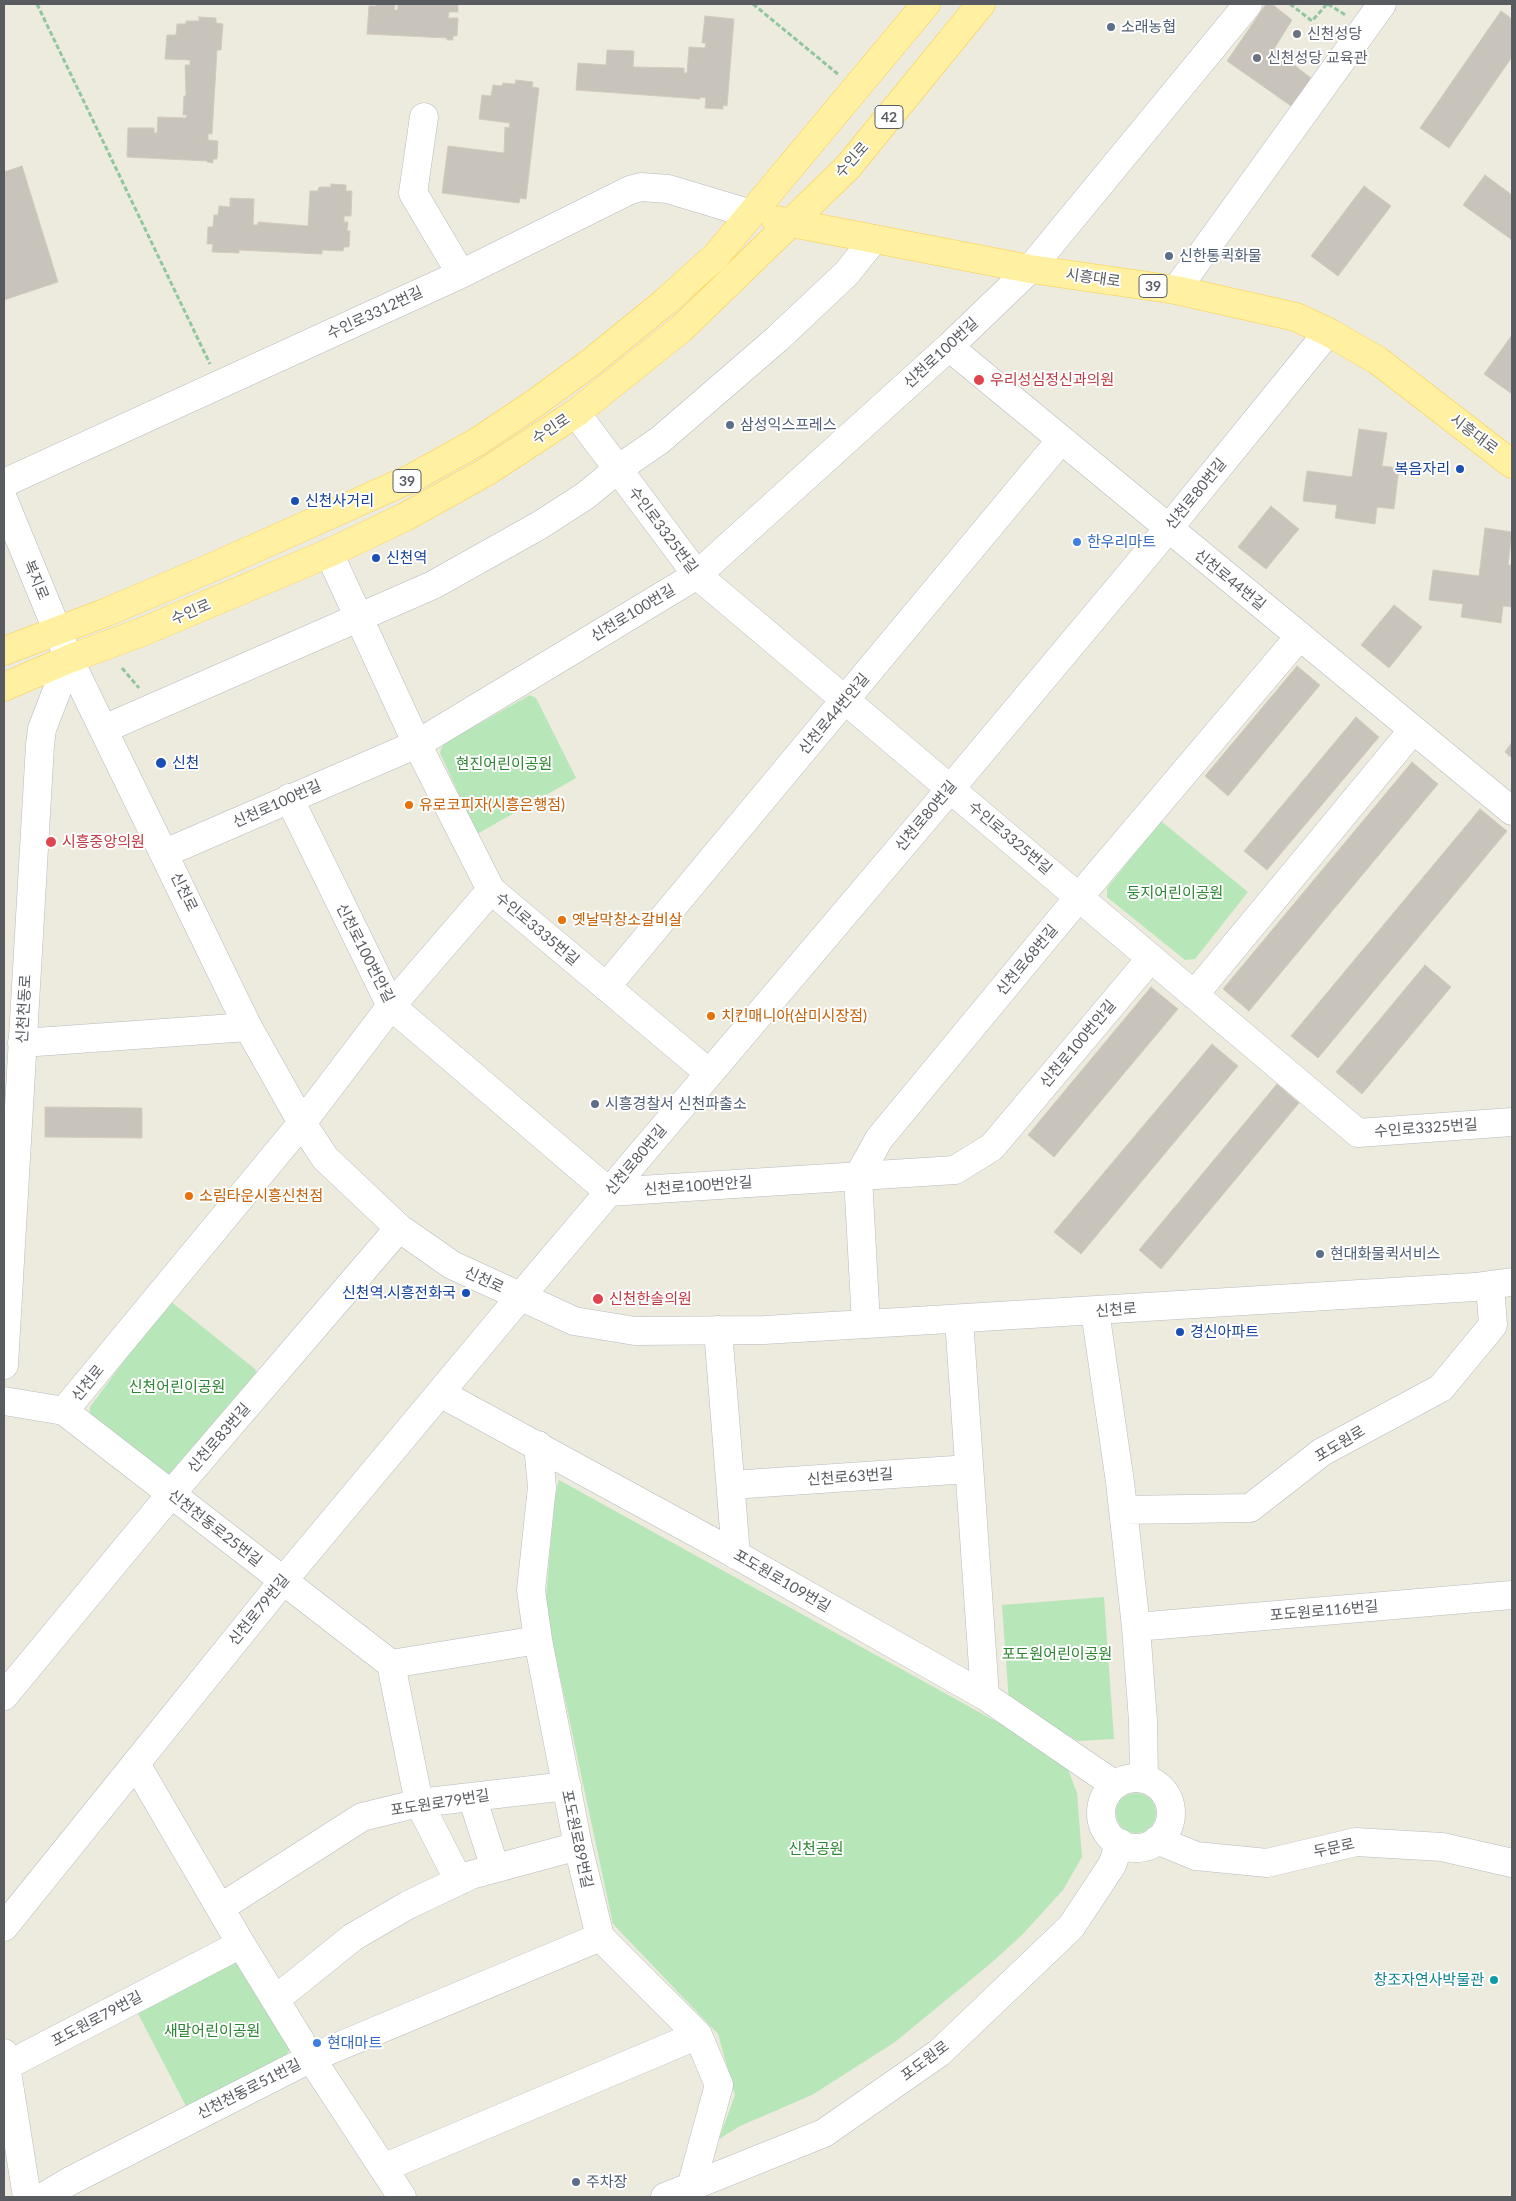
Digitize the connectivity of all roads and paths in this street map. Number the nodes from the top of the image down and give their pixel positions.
1 (37, 4) edge
2 (753, 4) edge
3 (926, 4) edge
4 (981, 4) edge
5 (1248, 4) edge
6 (1290, 4) edge
7 (1327, 4) edge
8 (1382, 4) edge
9 (840, 76) dead end
10 (424, 117) dead end
11 (751, 214) junction
12 (790, 223) junction
13 (874, 239) junction
14 (1030, 269) junction
15 (461, 274) junction
16 (1176, 290) junction
17 (1328, 332) junction
18 (949, 347) junction
19 (212, 368) dead end
20 (576, 413) junction
21 (1061, 440) junction
22 (1512, 464) edge
23 (618, 469) junction
24 (4, 483) edge
25 (4, 501) edge
26 (1168, 529) junction
27 (329, 553) junction
28 (697, 575) junction
29 (359, 618) junction
30 (57, 630) junction
31 (1300, 637) junction
32 (4, 651) edge
33 (70, 659) junction
34 (122, 668) dead end
35 (4, 687) edge
36 (140, 689) dead end
37 (845, 700) junction
38 (104, 729) junction
39 (1413, 730) junction
40 (417, 744) junction
41 (951, 788) junction
42 (289, 798) junction
43 (1512, 811) edge
44 (165, 853) junction
45 (492, 890) junction
46 (1079, 897) junction
47 (1151, 958) junction
48 (606, 987) junction
49 (1194, 994) junction
50 (391, 1006) junction
51 (248, 1027) junction
52 (22, 1043) junction
53 (709, 1073) junction
54 (1512, 1122) edge
55 (302, 1123) junction
56 (858, 1176) junction
57 (609, 1192) junction
58 (399, 1228) junction
59 (1501, 1284) edge
60 (520, 1297) junction
61 (1095, 1311) junction
62 (959, 1319) junction
63 (866, 1324) junction
64 (718, 1330) junction
65 (4, 1365) edge
66 (440, 1393) junction
67 (4, 1401) edge
68 (64, 1411) junction
69 (538, 1445) junction
70 (969, 1469) junction
71 (731, 1485) junction
72 (171, 1494) junction
73 (1123, 1510) junction
74 (736, 1555) junction
75 (283, 1580) junction
76 (1512, 1595) edge
77 (1136, 1627) junction
78 (538, 1640) junction
79 (391, 1664) junction
80 (4, 1696) edge
81 (985, 1696) junction
82 (136, 1764) junction
83 (1144, 1779) junction
84 (1115, 1785) junction
85 (567, 1786) junction
86 (472, 1797) junction
87 (419, 1803) junction
88 (1157, 1840) junction
89 (1120, 1843) junction
90 (578, 1846) junction
91 (1512, 1864) edge
92 (495, 1868) junction
93 (459, 1881) junction
94 (220, 1908) junction
95 (4, 1928) edge
96 (600, 1937) junction
97 (241, 1944) junction
98 (276, 1999) junction
99 (698, 2035) junction
100 (311, 2058) junction
101 (5, 2059) edge
102 (383, 2168) junction
103 (691, 2192) edge
104 (27, 2197) edge
105 (43, 2197) edge
106 (402, 2197) edge
107 (664, 2197) edge

1 - 19 path
2 - 9 path
3 - 11 main road, 수인로
4 - 12 main road, 수인로 / 42
5 - 14 street, 신천로100번길
6 - 7 path
8 - 16 street
10 - 15 street
11 - 12 main road, 시흥대로 / 39
11 - 15 street, 수인로3312번길
11 - 30 main road, 수인로 / 39
12 - 13 main road, 시흥대로 / 39
12 - 20 main road, 수인로 / 39
13 - 14 main road, 시흥대로 / 39
13 - 23 street
14 - 16 main road, 시흥대로 / 39
14 - 18 street, 신천로100번길
15 - 24 street, 수인로3312번길
16 - 17 main road, 시흥대로 / 39
17 - 22 main road, 시흥대로 / 39
17 - 26 street, 신천로80번길
18 - 21 street, 신천로44번길
18 - 28 street, 신천로100번길
20 - 23 street, 수인로3325번길
20 - 27 main road, 수인로 / 39
21 - 26 street, 신천로44번길
21 - 37 street, 신천로44번안길
23 - 28 street, 수인로3325번길
23 - 29 street
25 - 30 street, 복지로
26 - 31 street, 신천로44번길
26 - 41 street, 신천로80번길
27 - 29 street, 수인로3335번길
27 - 33 main road, 수인로 / 39
28 - 37 street, 수인로3325번길
28 - 40 street, 신천로100번길
29 - 38 street
29 - 40 street, 수인로3335번길
30 - 32 main road, 수인로 / 39
30 - 33 street, 복지로
31 - 39 street, 신천로44번길
31 - 46 street, 신천로68번길
33 - 35 main road, 수인로 / 39
33 - 38 street, 신천로
33 - 52 street, 신천천동로
34 - 36 path
37 - 41 street, 수인로3325번길
37 - 48 street, 신천로44번안길
38 - 44 street, 신천로
39 - 43 street, 신천로44번길
39 - 49 street
40 - 42 street, 신천로100번길
40 - 45 street, 수인로3335번길
41 - 46 street, 수인로3325번길
41 - 53 street, 신천로80번길
42 - 44 street, 신천로100번길
42 - 50 street, 신천로100번안길
44 - 51 street, 신천로
45 - 48 street, 수인로3335번길
45 - 50 street
46 - 47 street, 수인로3325번길
46 - 56 street, 신천로68번길
47 - 49 street, 수인로3325번길
47 - 56 street, 신천로100번안길
48 - 53 street, 수인로3335번길
49 - 54 street, 수인로3325번길
50 - 55 street
50 - 57 street, 신천로100번안길
51 - 52 street
51 - 55 street, 신천로
52 - 65 street, 신천천동로
53 - 57 street, 신천로80번길
55 - 58 street, 신천로
55 - 68 street, 신천로
56 - 57 street, 신천로100번안길
56 - 63 street
57 - 60 street, 신천로80번길
58 - 60 street, 신천로
58 - 72 street, 신천로83번길
59 - 61 street, 신천로
59 - 73 street, 포도원로
60 - 64 street, 신천로
60 - 66 street, 신천로79번길
61 - 62 street, 신천로
61 - 73 street
62 - 63 street, 신천로
62 - 70 street
63 - 64 street, 신천로
64 - 71 street
66 - 69 street, 포도원로109번길
66 - 75 street, 신천로79번길
67 - 68 street, 신천천동로25번길
68 - 72 street, 신천천동로25번길
69 - 74 street, 포도원로109번길
69 - 78 street, 포도원로89번길
70 - 71 street, 신천로63번길
70 - 81 street
71 - 74 street
72 - 75 street, 신천천동로25번길
72 - 80 street, 신천로83번길
73 - 77 street
74 - 81 street, 포도원로109번길
75 - 79 street, 신천천동로25번길
75 - 82 street, 신천로79번길
76 - 77 street, 포도원로116번길
77 - 83 street
78 - 79 street
78 - 85 street, 포도원로89번길
79 - 87 street
81 - 84 street, 포도원로109번길
82 - 94 street
82 - 95 street, 신천로79번길
83 - 84 street
83 - 88 street
84 - 89 street
85 - 86 street, 포도원로79번길
85 - 90 street, 포도원로89번길
86 - 87 street, 포도원로79번길
86 - 92 street
87 - 93 street
87 - 94 street, 포도원로79번길
88 - 89 street
88 - 91 street, 두문로
89 - 103 street, 포도원로
90 - 92 street
90 - 96 street, 포도원로89번길
92 - 93 street
93 - 98 street
94 - 97 street
96 - 99 street
96 - 100 street, 신천천동로51번길
97 - 98 street
97 - 101 street, 포도원로79번길
98 - 100 street
99 - 102 street
99 - 103 street
100 - 102 street
100 - 105 street, 신천천동로51번길
101 - 104 street
102 - 106 street
103 - 107 street, 포도원로

